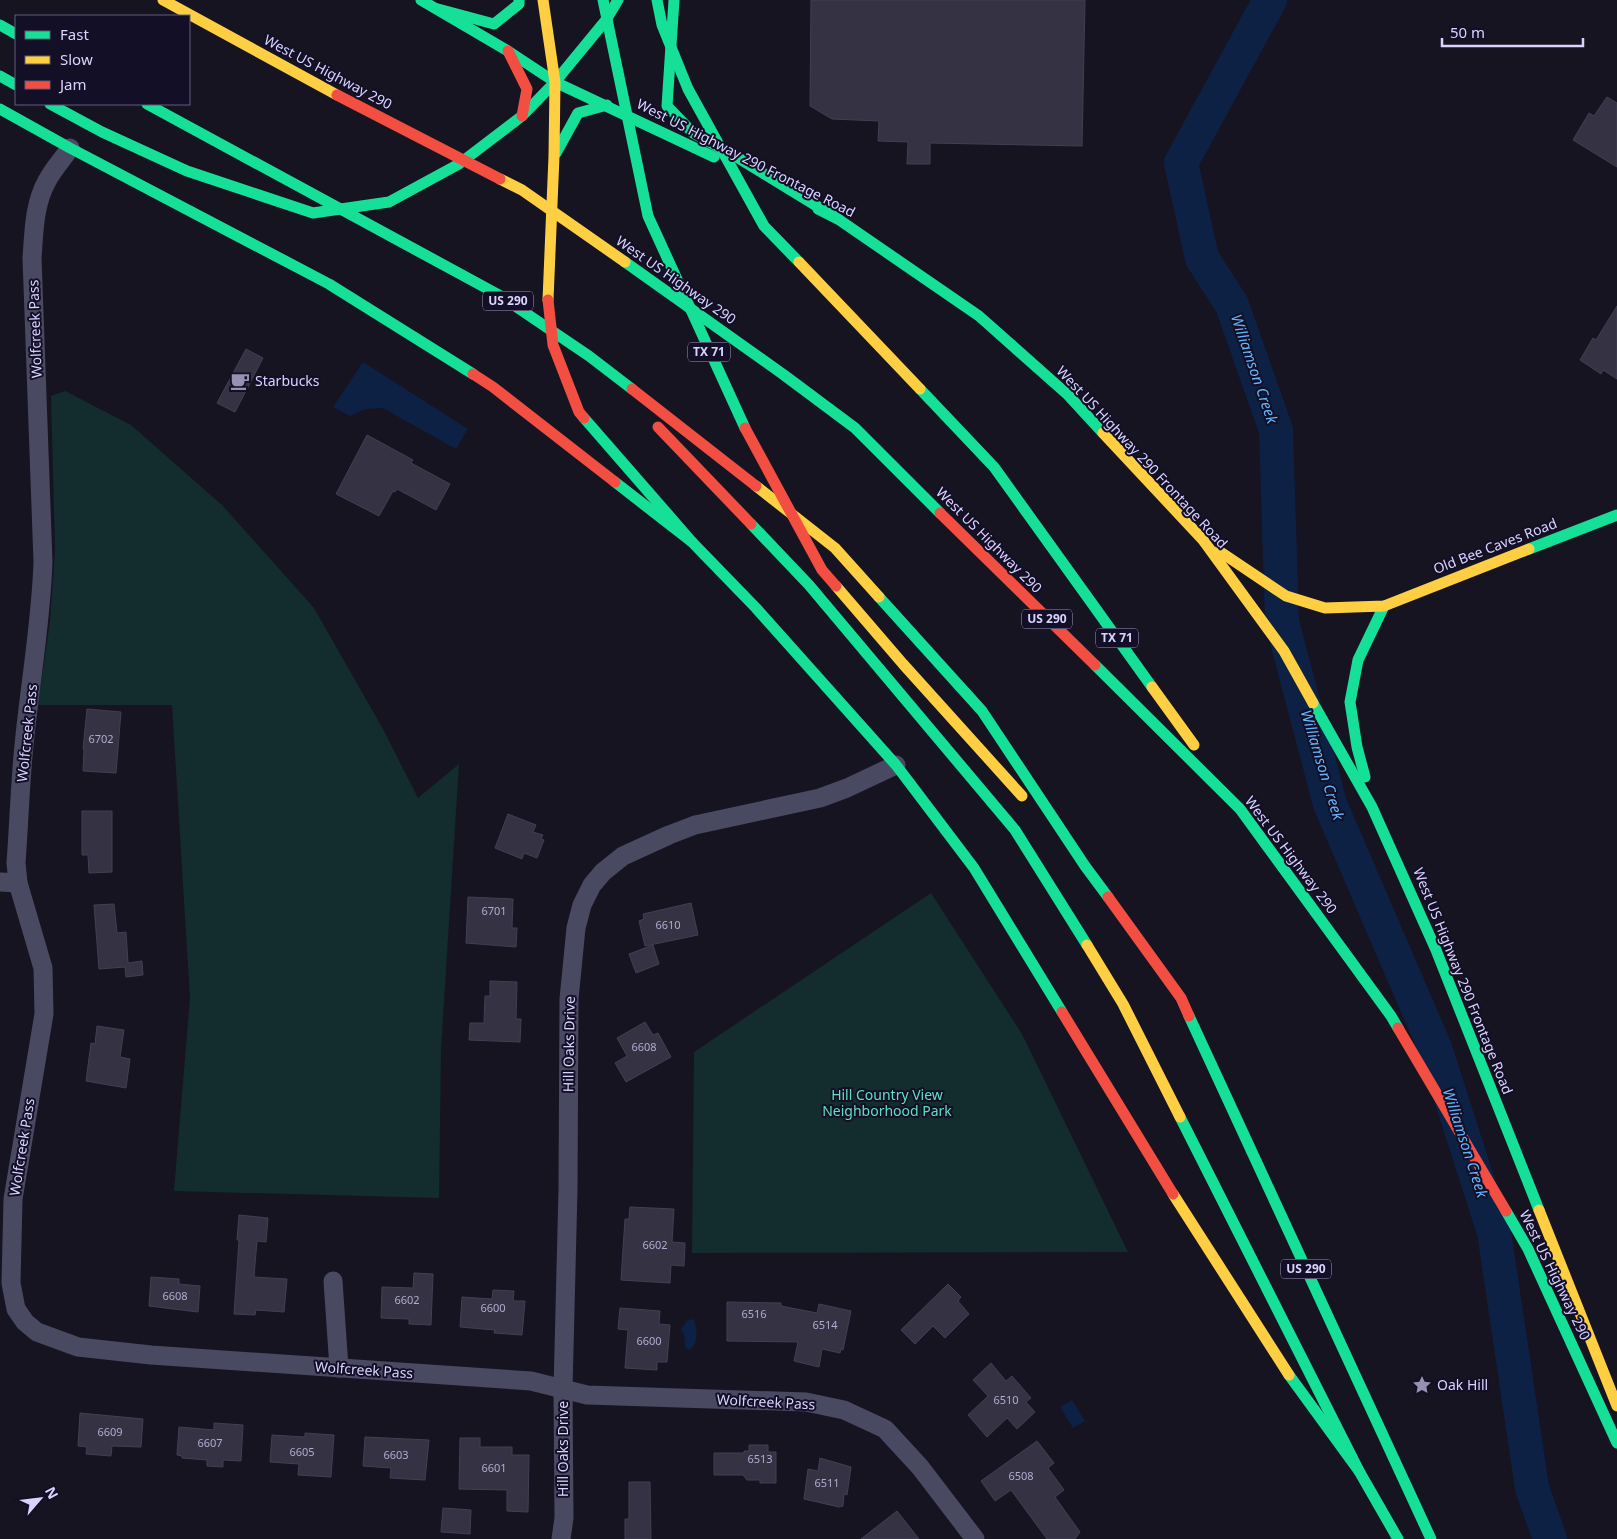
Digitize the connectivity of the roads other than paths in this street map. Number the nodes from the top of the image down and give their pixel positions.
1 (163, 0) edge
2 (421, 0) edge
3 (519, 0) edge
4 (543, 0) edge
5 (603, 0) edge
6 (618, 0) edge
7 (656, 0) edge
8 (674, 0) edge
9 (438, 9) junction
10 (205, 10) dead end
11 (0, 25) edge
12 (15, 33) edge
13 (508, 51) junction
14 (0, 76) edge
15 (555, 82) junction
16 (15, 84) edge
17 (52, 105) edge
18 (149, 105) edge
19 (607, 105) junction
20 (362, 108) junction
21 (0, 109) edge
22 (522, 116) junction
23 (70, 148) junction
24 (554, 156) junction
25 (838, 219) junction
26 (589, 356) junction
27 (1617, 515) edge
28 (1203, 540) junction
29 (692, 542) junction
30 (1384, 606) junction
31 (896, 765) junction
32 (1372, 807) junction
33 (1240, 809) junction
34 (1085, 866) junction
35 (9, 882) edge
36 (333, 1281) dead end
37 (339, 1368) junction
38 (563, 1389) junction
39 (1617, 1406) edge
40 (1617, 1443) edge
41 (1359, 1471) junction
42 (561, 1539) edge
43 (975, 1539) edge
44 (1398, 1539) edge
45 (1431, 1539) edge

1 - 20 main road, West US Highway 290 / US 290
2 - 9 main road, West US Highway 290 Frontage Road
3 - 9 main road
4 - 15 main road
5 - 34 main road, TX 71
6 - 15 main road
7 - 33 main road, TX 71
8 - 25 main road
9 - 13 main road, West US Highway 290 Frontage Road
10 - 20 main road, US 290
11 - 12 main road
13 - 15 main road, West US Highway 290 Frontage Road
13 - 22 main road
14 - 16 main road
15 - 19 main road, West US Highway 290 Frontage Road
15 - 22 main road
15 - 24 main road
17 - 22 main road
18 - 26 main road, US 290
19 - 24 main road
19 - 25 main road, West US Highway 290 Frontage Road
20 - 33 main road, West US Highway 290 / US 290
21 - 23 main road
23 - 29 main road
23 - 35 street, Wolfcreek Pass
24 - 29 main road
25 - 28 main road, West US Highway 290 Frontage Road
26 - 34 main road, US 290
26 - 41 main road
27 - 30 main road, Old Bee Caves Road
28 - 30 main road, Old Bee Caves Road
28 - 32 main road, West US Highway 290 Frontage Road
29 - 31 main road
30 - 32 main road
31 - 38 street, Hill Oaks Drive
31 - 41 main road
32 - 39 main road, West US Highway 290 Frontage Road
33 - 40 main road, West US Highway 290 / US 290
34 - 45 main road, US 290
35 - 37 street, Wolfcreek Pass
36 - 37 street
37 - 38 street, Wolfcreek Pass
38 - 42 street, Hill Oaks Drive
38 - 43 street, Wolfcreek Pass
41 - 44 main road

